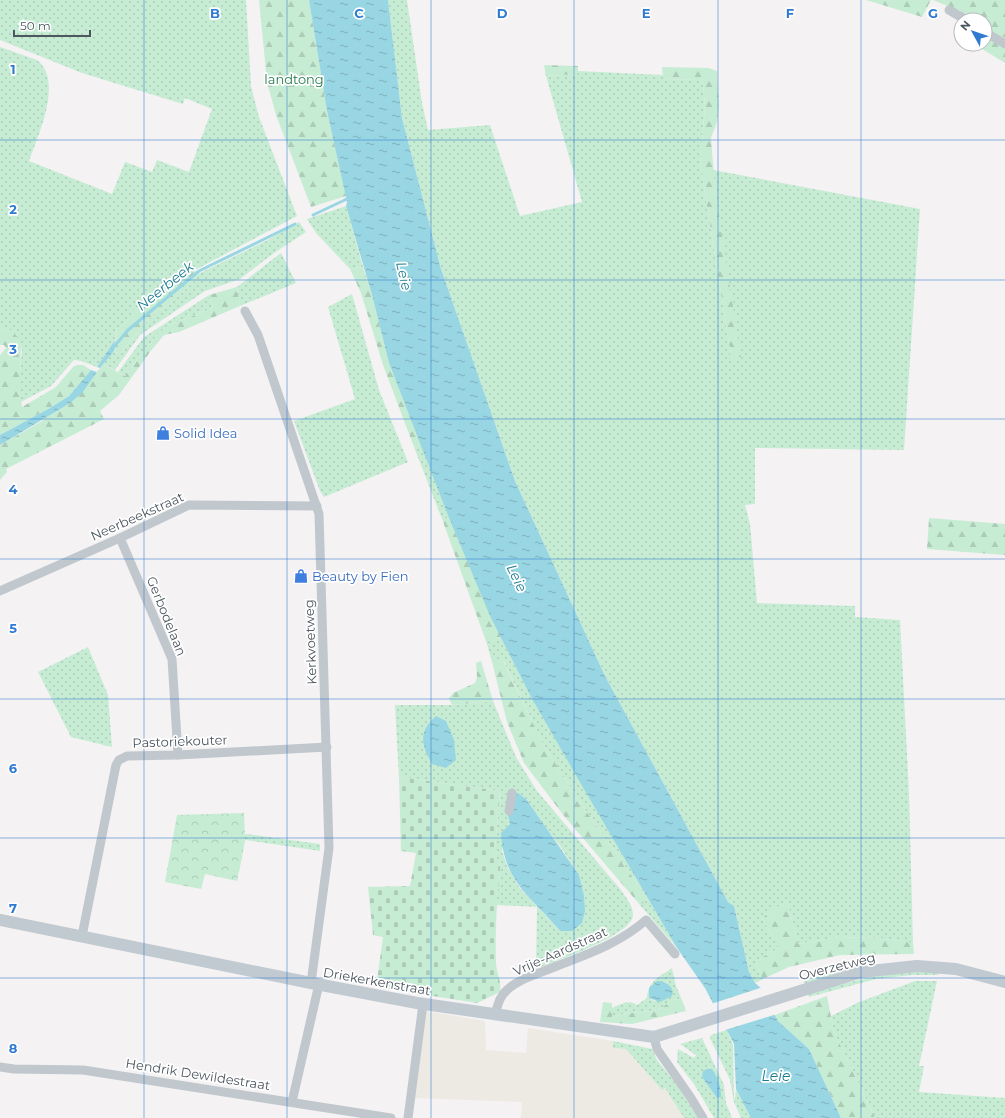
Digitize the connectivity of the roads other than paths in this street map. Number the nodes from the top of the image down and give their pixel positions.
1 (949, 10) dead end
2 (953, 12) edge
3 (993, 37) edge
4 (1005, 44) edge
5 (246, 311) dead end
6 (317, 506) junction
7 (120, 538) junction
8 (0, 591) edge
9 (327, 747) junction
10 (178, 755) junction
11 (512, 793) dead end
12 (509, 811) dead end
13 (0, 920) edge
14 (82, 936) junction
15 (675, 954) dead end
16 (1005, 982) edge
17 (315, 984) junction
18 (423, 1004) junction
19 (748, 1006) joint
20 (495, 1014) junction
21 (654, 1037) junction
22 (0, 1067) edge
23 (292, 1102) junction
24 (391, 1118) edge
25 (408, 1118) edge
26 (703, 1118) edge

1 - 2 street
3 - 4 street
5 - 6 street, Kerkvoetweg
6 - 7 street, Neerbeekstraat
6 - 9 street, Kerkvoetweg
7 - 8 street, Neerbeekstraat
7 - 10 street, Gerbodelaan
9 - 10 street, Pastoriekouter
9 - 17 street, Kerkvoetweg
10 - 14 street, Pastoriekouter
11 - 12 street
13 - 14 street, Driekerkenstraat
14 - 17 street, Driekerkenstraat
15 - 20 street, Vrije-Aardstraat
16 - 19 street, Overzetweg
17 - 18 street, Driekerkenstraat
17 - 23 street, Kerkvoetweg
18 - 20 street, Driekerkenstraat
18 - 25 street
19 - 21 street, Driekerkenstraat
20 - 21 street, Driekerkenstraat
21 - 26 street
22 - 23 street, Hendrik Dewildestraat
23 - 24 street, Hendrik Dewildestraat

